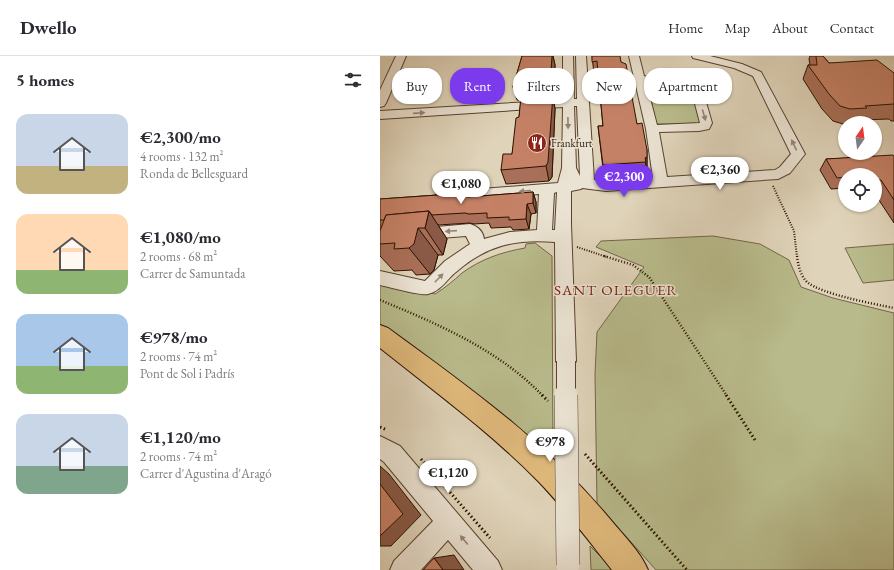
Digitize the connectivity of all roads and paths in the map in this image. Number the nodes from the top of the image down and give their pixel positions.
1 (401, 56) edge
2 (568, 56) edge
3 (581, 56) edge
4 (634, 56) edge
5 (697, 56) edge
6 (568, 68) edge
7 (640, 78) junction
8 (582, 79) edge
9 (380, 103) edge
10 (552, 104) edge
11 (568, 104) edge
12 (583, 104) edge
13 (380, 115) edge
14 (652, 129) junction
15 (569, 168) junction
16 (768, 175) junction
17 (661, 181) junction
18 (587, 183) junction
19 (564, 188) junction
20 (547, 189) junction
21 (427, 198) edge
22 (544, 235) junction
23 (564, 236) junction
24 (380, 245) edge
25 (478, 248) junction
26 (380, 278) edge
27 (380, 300) edge
28 (894, 308) edge
29 (380, 335) edge
30 (549, 402) dead end
31 (755, 440) dead end
32 (380, 447) edge
33 (582, 450) dead end
34 (449, 522) junction
35 (569, 568) edge
36 (403, 570) edge
37 (489, 570) edge
38 (632, 570) edge
39 (687, 570) edge

1 - 9 street
2 - 6 street
3 - 8 street
4 - 7 street
16 -> 5 street
7 - 14 street
7 -> 14 street
13 -> 10 street
11 -> 15 street
12 - 18 street
14 - 17 street
15 - 18 street
15 - 19 street
16 - 17 street
16 - 28 path
17 - 18 street
18 - 19 street
18 - 23 street
19 - 20 street
19 - 23 street
20 -> 21 street
20 - 22 street
22 - 23 street
22 - 25 street
23 - 31 path
23 - 35 street, bridge
25 -> 24 street
26 -> 25 street
27 - 30 path
29 - 38 main road
32 - 34 street
33 - 39 path
34 - 36 street
37 -> 34 street

